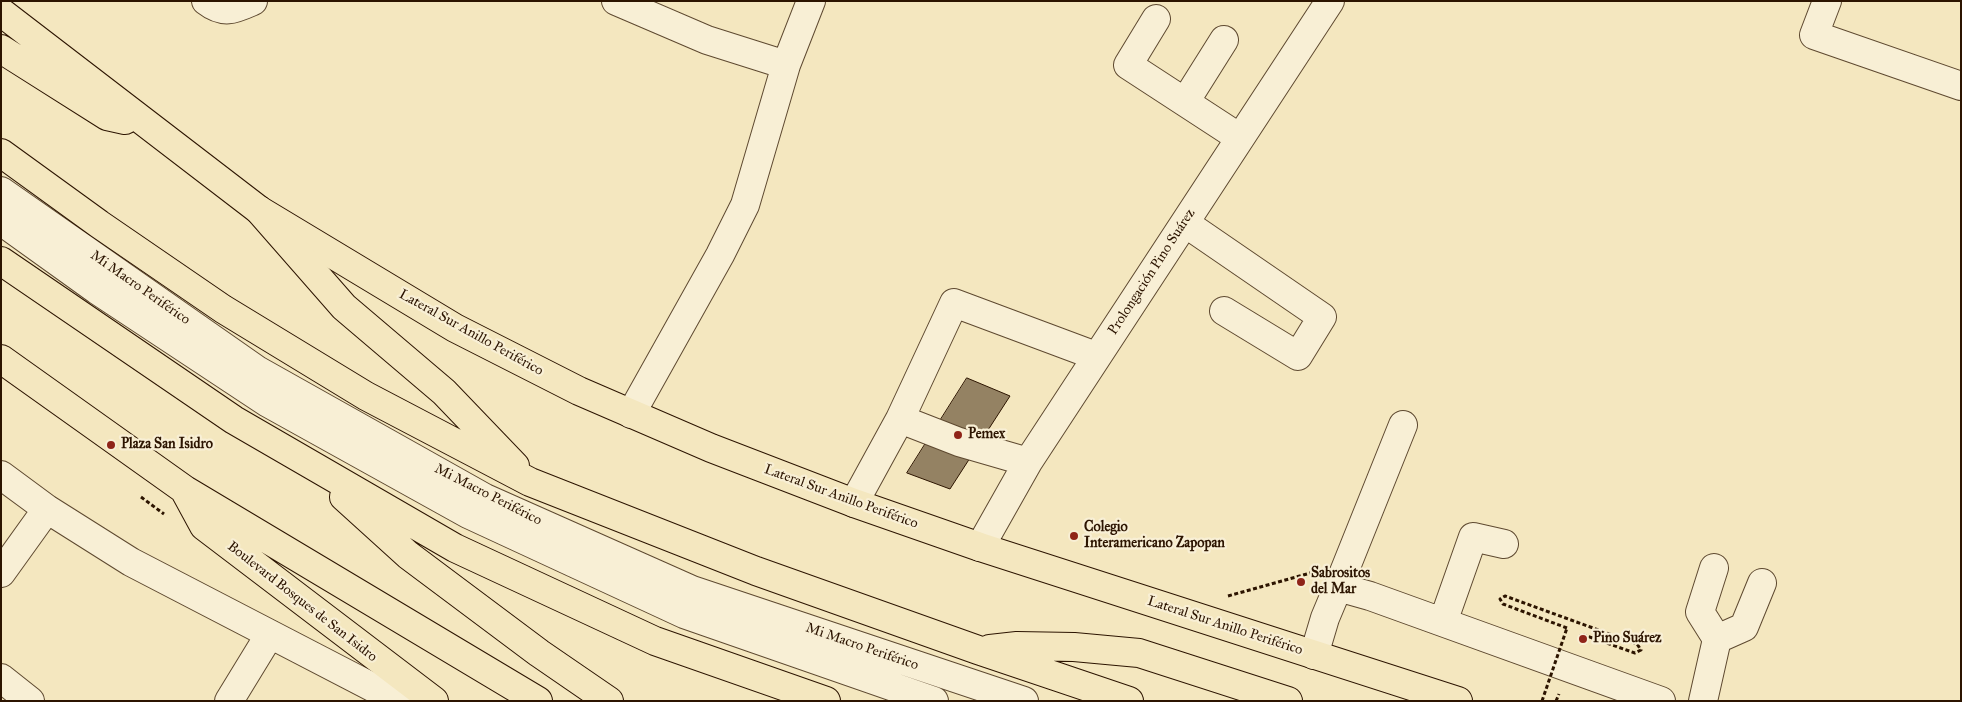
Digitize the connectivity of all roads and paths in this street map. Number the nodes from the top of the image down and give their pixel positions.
1 (206, 1) edge
2 (253, 1) edge
3 (616, 1) edge
4 (811, 1) edge
5 (1827, 1) edge
6 (1320, 5) edge
7 (1, 12) edge
8 (1156, 19) dead end
9 (1224, 40) dead end
10 (1, 49) edge
11 (786, 65) junction
12 (1961, 86) edge
13 (1185, 102) junction
14 (146, 124) junction
15 (1240, 138) junction
16 (1, 154) edge
17 (1, 190) edge
18 (259, 210) junction
19 (1, 221) edge
20 (1185, 223) junction
21 (1, 261) edge
22 (1224, 311) dead end
23 (1096, 356) junction
24 (1, 360) edge
25 (631, 414) junction
26 (900, 419) junction
27 (234, 420) junction
28 (1403, 425) dead end
29 (1028, 462) junction
30 (1, 474) edge
31 (530, 482) junction
32 (185, 490) junction
33 (854, 502) junction
34 (47, 509) junction
35 (1504, 544) dead end
36 (980, 547) junction
37 (1714, 568) dead end
38 (1, 572) edge
39 (1762, 583) dead end
40 (1338, 587) junction
41 (1443, 622) junction
42 (270, 634) junction
43 (1581, 634) dead end
44 (1717, 639) junction
45 (978, 650) junction
46 (1314, 655) junction
47 (1, 678) edge
48 (30, 701) edge
49 (229, 701) edge
50 (399, 701) edge
51 (434, 701) edge
52 (538, 701) edge
53 (609, 701) edge
54 (826, 701) edge
55 (934, 701) edge
56 (1024, 701) edge
57 (1129, 701) edge
58 (1288, 701) edge
59 (1458, 701) edge
60 (1542, 701) edge
61 (1661, 701) edge
62 (1703, 701) edge

1 - 2 street
3 - 11 street
4 - 11 street
5 - 12 street
6 - 15 street, Prolongación Pino Suárez
7 - 14 main road
8 - 13 street
9 - 13 street
10 - 14 main road
11 - 25 street
13 - 15 street
14 - 18 main road
15 - 20 street, Prolongación Pino Suárez
16 - 31 main road
17 - 56 street, Mi Macro Periférico
18 - 25 main road, Lateral Sur Anillo Periférico
18 - 31 main road
19 - 55 street, Mi Macro Periférico
20 - 22 street
20 - 23 street, Prolongación Pino Suárez
21 - 27 main road
23 - 26 street
23 - 29 street, Prolongación Pino Suárez
24 - 32 main road
25 - 33 main road, Lateral Sur Anillo Periférico
26 - 29 street
26 - 33 street
27 - 53 main road
27 - 54 main road
28 - 40 street
29 - 36 street, Prolongación Pino Suárez
30 - 34 street
31 - 45 main road
32 - 51 main road, Boulevard Bosques de San Isidro
32 - 52 main road
33 - 36 main road, Lateral Sur Anillo Periférico
34 - 38 street
34 - 42 street
35 - 41 street
36 - 46 main road, Lateral Sur Anillo Periférico
37 - 44 street
39 - 44 street
40 - 41 street
40 - 46 street
41 - 61 street
42 - 49 street
42 - 50 street
43 - 60 path, bridge
44 - 62 street
45 - 57 main road
45 - 58 main road
46 - 59 main road, Lateral Sur Anillo Periférico
47 - 48 street

